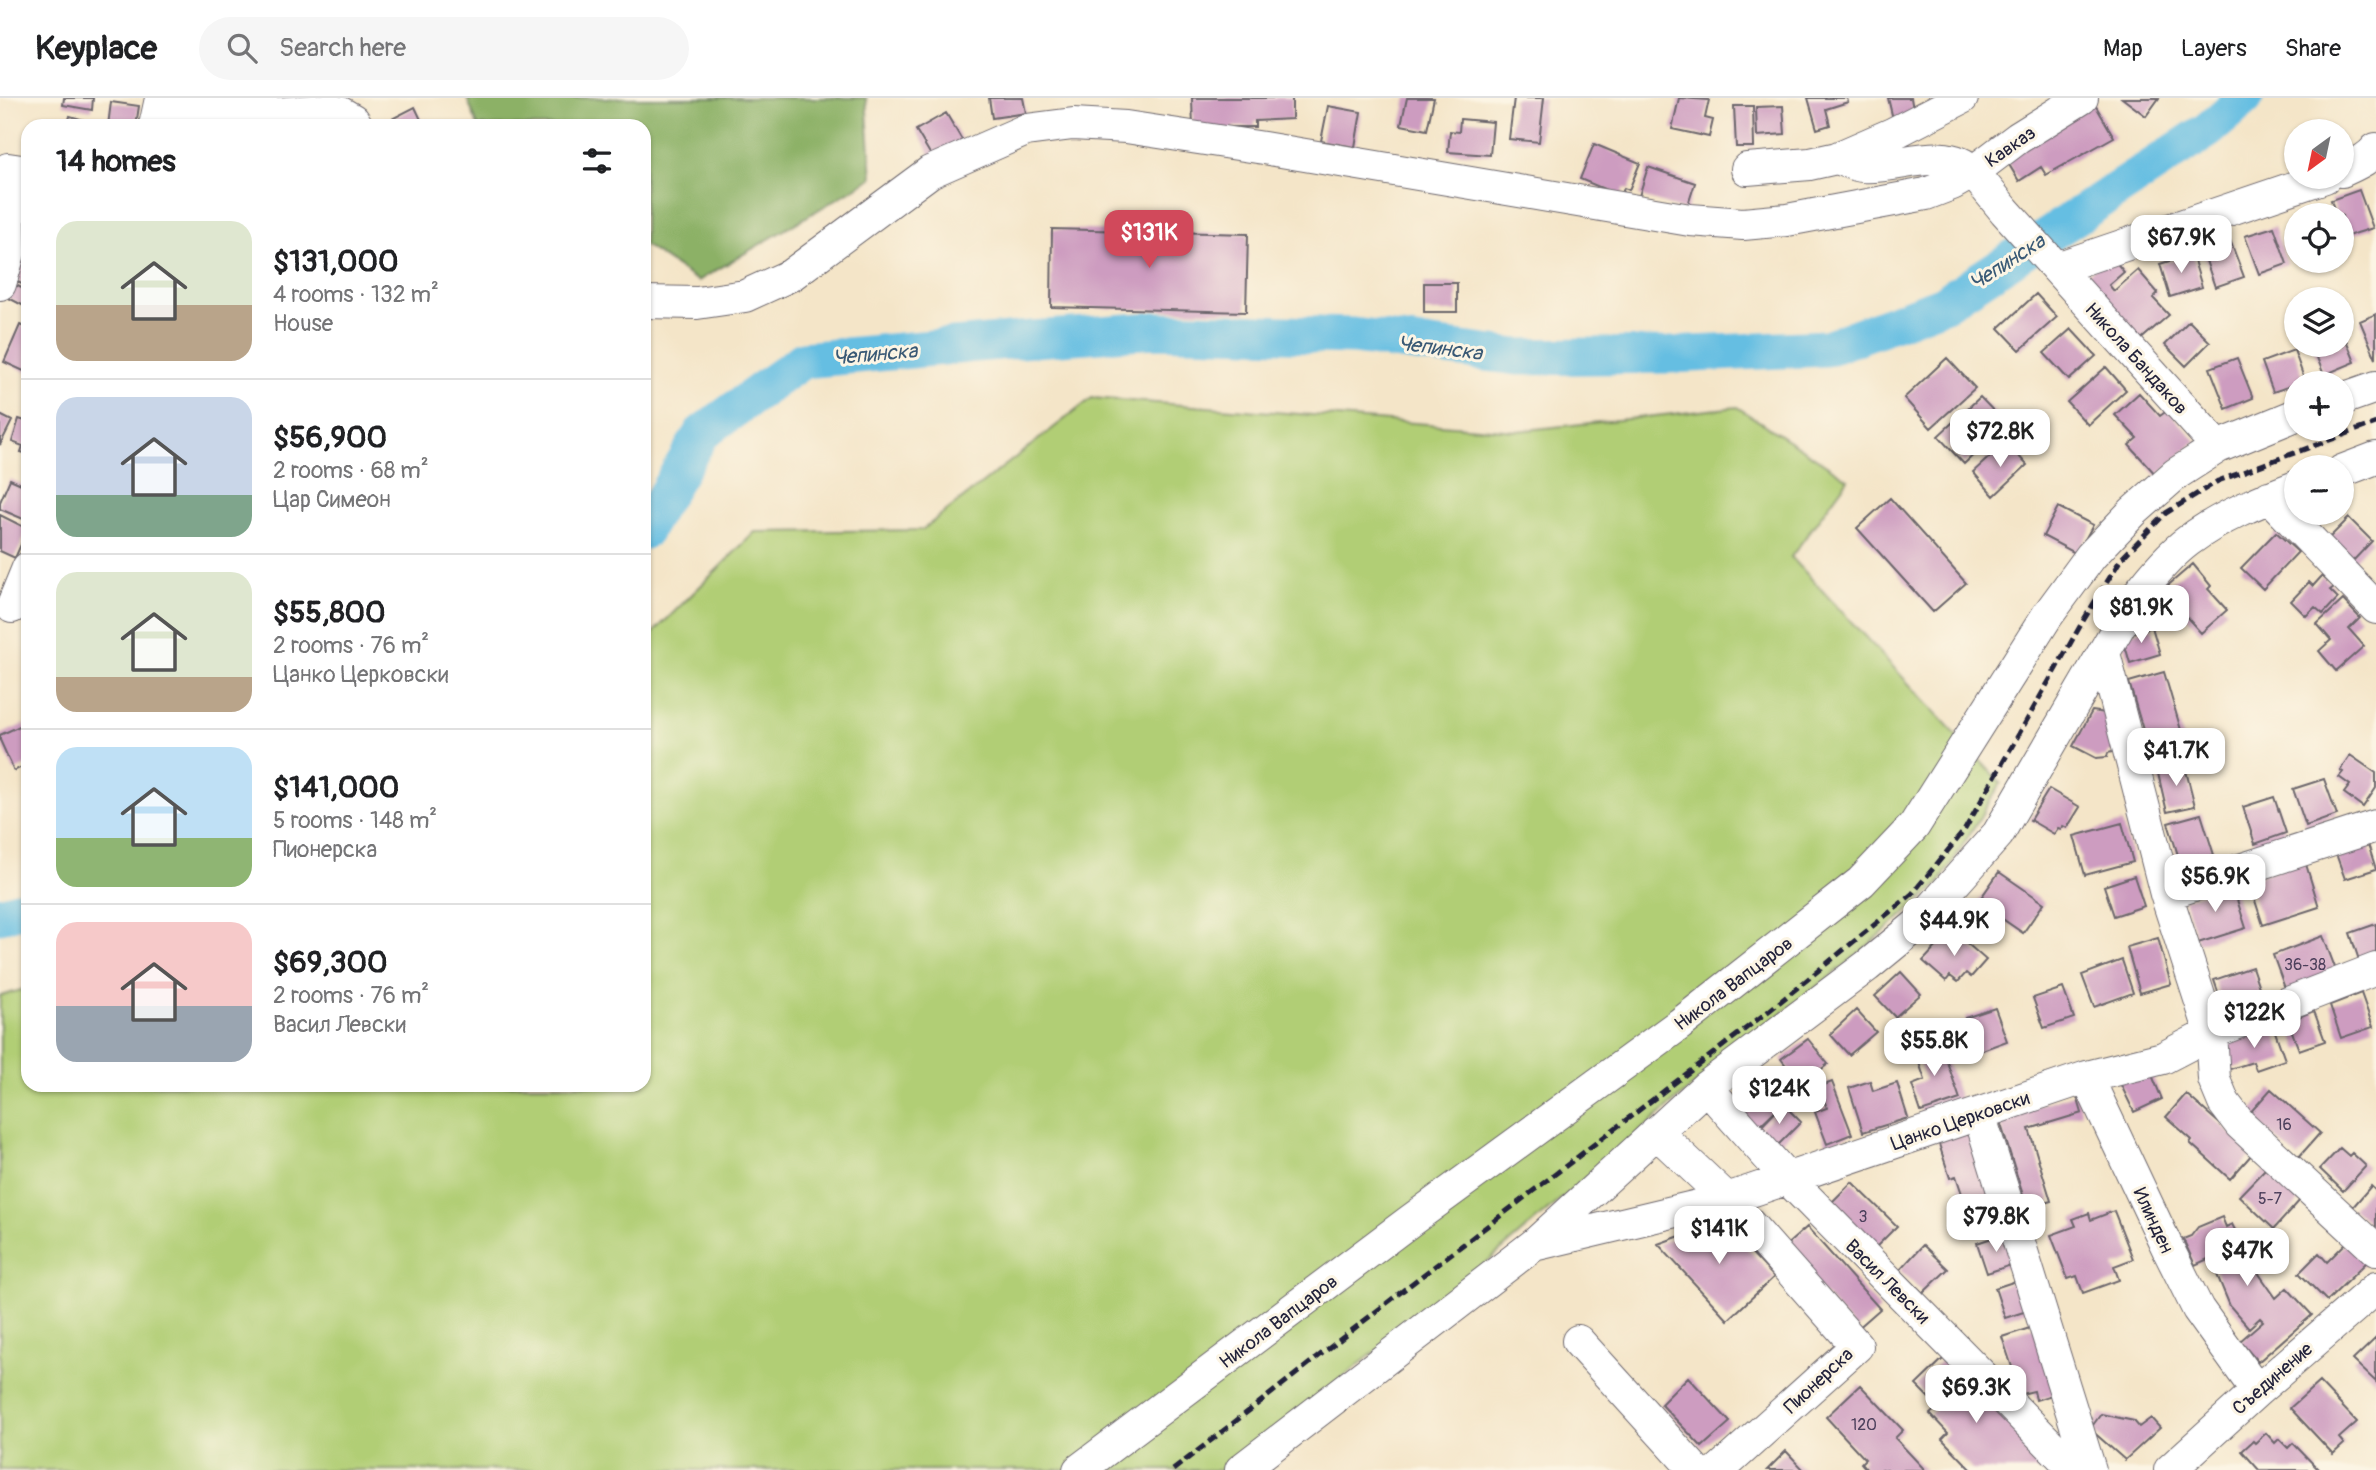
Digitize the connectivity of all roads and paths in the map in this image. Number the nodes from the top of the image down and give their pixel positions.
1 (1962, 98) edge
2 (2082, 98) edge
3 (158, 109) edge
4 (300, 112) edge
5 (351, 119) edge
6 (2376, 149) edge
7 (1838, 158) junction
8 (2354, 164) edge
9 (1747, 169) dead end
10 (21, 171) edge
11 (1973, 172) junction
12 (2289, 189) edge
13 (2055, 266) junction
14 (0, 284) edge
15 (651, 302) edge
16 (2376, 387) edge
17 (2354, 394) edge
18 (2284, 420) edge
19 (2218, 447) junction
20 (2376, 458) edge
21 (2354, 466) edge
22 (2283, 492) edge
23 (21, 585) edge
24 (12, 607) dead end
25 (2376, 608) edge
26 (2104, 653) junction
27 (2376, 826) edge
28 (2166, 894) junction
29 (2376, 969) edge
30 (2211, 1034) junction
31 (2087, 1077) junction
32 (1706, 1087) junction
33 (1979, 1114) junction
34 (1656, 1132) junction
35 (1788, 1179) junction
36 (1727, 1199) junction
37 (1535, 1244) junction
38 (2376, 1250) edge
39 (2376, 1288) edge
40 (1578, 1341) dead end
41 (2256, 1391) junction
42 (1079, 1470) edge
43 (1241, 1470) edge
44 (1695, 1470) edge
45 (1719, 1470) edge
46 (2074, 1470) edge
47 (2090, 1470) edge
48 (2170, 1470) edge

1 - 7 street
2 - 11 street, Кавказ
3 - 4 street
4 - 5 street
6 - 8 street
7 - 9 street
7 - 11 street
10 - 14 street
11 - 13 street, Никола Бандаков
11 - 15 street, Кавказ
12 - 13 street
13 - 19 street, Никола Бандаков
16 - 17 street
18 - 19 street, Никола Вапцаров
19 - 42 street, Никола Вапцаров
20 - 21 street
22 - 25 street
22 - 26 street
23 - 24 street
26 - 28 street
26 - 32 street
27 - 28 street
28 - 30 street
29 - 30 street, Цанко Церковски
30 - 31 street, Цанко Церковски
30 - 38 street
31 - 33 street, Цанко Церковски
31 - 41 street, Илинден
32 - 34 street
32 - 35 street, Васил Левски
33 - 35 street, Цанко Церковски
33 - 47 street
34 - 36 street, Пионерска
34 - 37 street
35 - 36 street, Цанко Церковски
35 - 46 street, Васил Левски
36 - 37 street, Цанко Церковски
36 - 45 street, Пионерска
37 - 43 street
39 - 41 street, Съединение
40 - 44 street
41 - 48 street, Съединение

